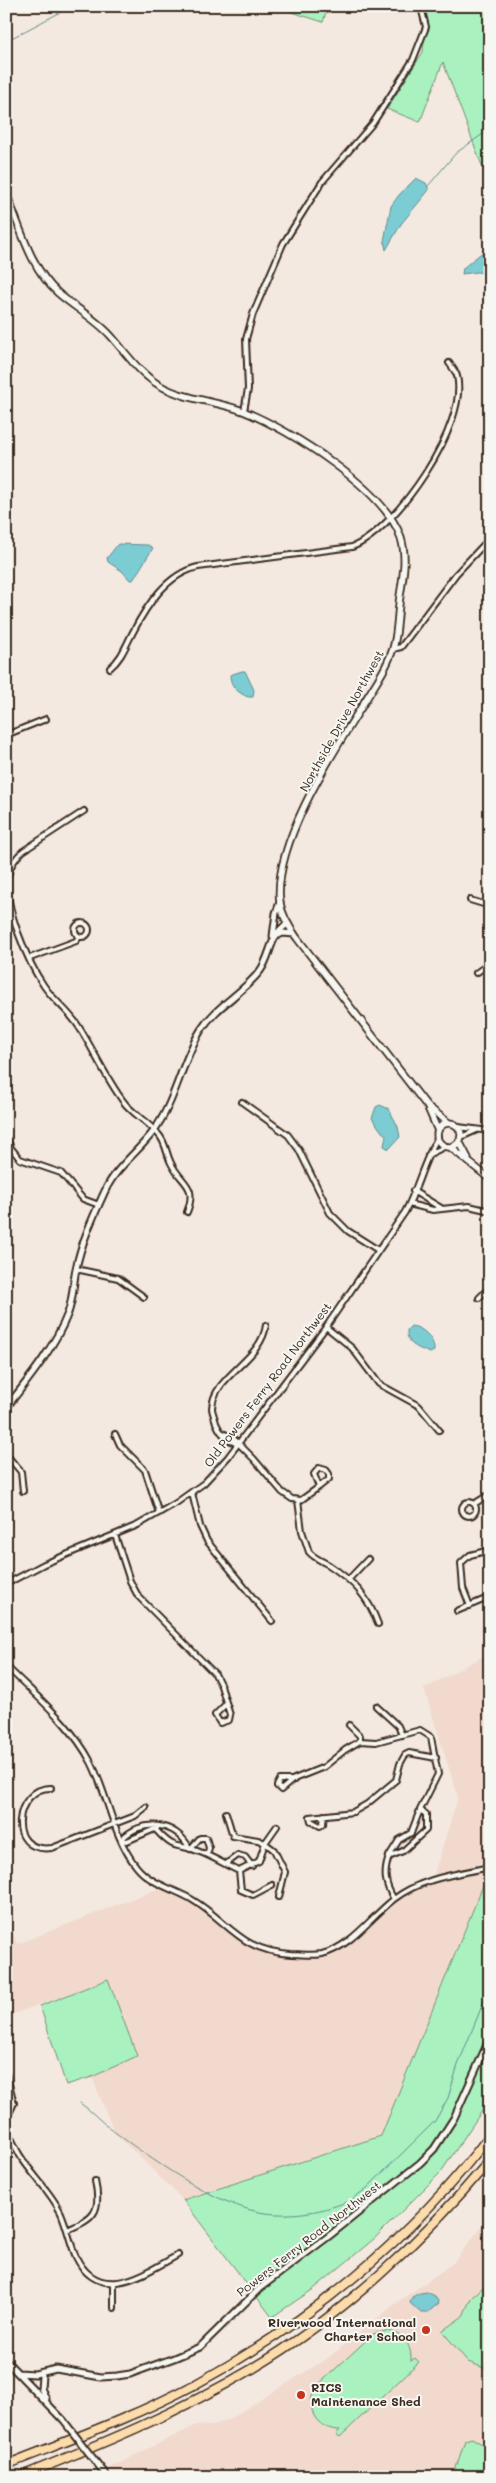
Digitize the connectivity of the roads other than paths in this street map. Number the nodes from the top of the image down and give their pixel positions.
1 (421, 6) edge
2 (6, 193) edge
3 (450, 363) dead end
4 (244, 411) junction
5 (390, 516) junction
6 (490, 538) edge
7 (393, 649) junction
8 (110, 668) dead end
9 (46, 719) dead end
10 (6, 735) edge
11 (84, 811) dead end
12 (470, 900) dead end
13 (280, 902) junction
14 (490, 906) edge
15 (288, 924) junction
16 (294, 934) junction
17 (79, 937) dead end
18 (273, 937) junction
19 (30, 958) junction
20 (490, 964) edge
21 (476, 973) dead end
22 (242, 1102) dead end
23 (427, 1106) junction
24 (450, 1123) junction
25 (458, 1127) junction
26 (154, 1130) junction
27 (482, 1130) junction
28 (490, 1131) edge
29 (438, 1134) junction
30 (6, 1137) edge
31 (460, 1139) junction
32 (448, 1147) junction
33 (426, 1156) junction
34 (474, 1166) junction
35 (490, 1179) edge
36 (414, 1191) junction
37 (99, 1204) junction
38 (409, 1204) junction
39 (441, 1208) junction
40 (490, 1210) edge
41 (187, 1212) dead end
42 (378, 1250) junction
43 (76, 1269) junction
44 (490, 1287) edge
45 (144, 1297) dead end
46 (479, 1298) dead end
47 (266, 1325) dead end
48 (326, 1327) junction
49 (7, 1405) edge
50 (439, 1430) dead end
51 (115, 1434) dead end
52 (237, 1444) junction
53 (6, 1454) edge
54 (319, 1487) junction
55 (24, 1491) dead end
56 (192, 1493) junction
57 (490, 1494) edge
58 (298, 1500) junction
59 (474, 1504) dead end
60 (159, 1514) junction
61 (115, 1535) junction
62 (490, 1550) edge
63 (368, 1559) dead end
64 (349, 1579) junction
65 (6, 1584) edge
66 (483, 1600) dead end
67 (470, 1606) junction
68 (456, 1611) dead end
69 (272, 1621) dead end
70 (378, 1624) dead end
71 (6, 1666) edge
72 (225, 1705) junction
73 (376, 1706) dead end
74 (349, 1725) dead end
75 (402, 1735) junction
76 (360, 1742) junction
77 (436, 1758) junction
78 (294, 1780) dead end
79 (51, 1788) dead end
80 (146, 1807) dead end
81 (420, 1810) junction
82 (226, 1813) dead end
83 (324, 1815) junction
84 (115, 1824) junction
85 (160, 1824) junction
86 (277, 1826) dead end
87 (156, 1830) junction
88 (121, 1840) junction
89 (265, 1843) junction
90 (190, 1849) junction
91 (207, 1855) junction
92 (389, 1856) junction
93 (226, 1864) junction
94 (252, 1866) junction
95 (490, 1867) edge
96 (239, 1871) junction
97 (272, 1885) dead end
98 (279, 1897) dead end
99 (394, 1899) junction
100 (490, 2038) edge
101 (6, 2073) edge
102 (6, 2120) edge
103 (6, 2130) edge
104 (490, 2135) edge
105 (490, 2160) edge
106 (95, 2181) dead end
107 (67, 2230) junction
108 (178, 2254) dead end
109 (114, 2283) junction
110 (114, 2308) dead end
111 (6, 2361) edge
112 (50, 2370) junction
113 (18, 2372) junction
114 (42, 2376) junction
115 (31, 2386) junction
116 (50, 2406) junction
117 (6, 2464) edge
118 (19, 2477) edge
119 (108, 2477) edge

1 - 4 street
2 - 4 main road, Northside Drive Northwest
3 - 5 street
4 - 5 main road, Northside Drive Northwest
5 - 7 main road, Northside Drive Northwest
5 - 8 street
6 - 7 street
7 - 13 main road, Northside Drive Northwest
9 - 10 street
11 - 19 street
12 - 14 street
13 - 15 main road, Northside Drive Northwest
13 - 18 street
15 - 16 main road, Northside Drive Northwest
15 - 18 street
16 - 18 street
16 - 23 main road, Northside Drive Northwest
17 - 19 street
18 - 26 street
19 - 26 street
20 - 21 street
22 - 42 street
23 - 24 main road, Northside Drive Northwest
23 - 29 main road, Northside Drive Northwest
24 - 25 main road
24 - 29 main road
25 - 27 street
25 - 31 main road
26 - 37 street
26 - 41 street
27 - 28 street
27 - 31 street
29 - 32 main road
29 - 33 street, Old Powers Ferry Road Northwest
30 - 37 street
31 - 32 main road
31 - 34 main road
32 - 33 street
32 - 34 main road
33 - 36 street, Old Powers Ferry Road Northwest
34 - 35 main road
36 - 38 street, Old Powers Ferry Road Northwest
36 - 39 street
37 - 43 street
38 - 39 street
38 - 42 street, Old Powers Ferry Road Northwest
39 - 40 street
42 - 48 street, Old Powers Ferry Road Northwest
43 - 45 street
43 - 49 street
44 - 46 street
47 - 52 street
48 - 50 street
48 - 52 street, Old Powers Ferry Road Northwest
51 - 60 street
52 - 56 street, Old Powers Ferry Road Northwest
52 - 58 street
53 - 55 street
54 - 54 street
54 - 58 street
56 - 60 street, Old Powers Ferry Road Northwest
56 - 69 street
57 - 59 street
58 - 64 street
60 - 61 street, Old Powers Ferry Road Northwest
61 - 65 street, Old Powers Ferry Road Northwest
61 - 72 street
62 - 67 street
63 - 64 street
64 - 70 street
66 - 67 street
67 - 68 street
71 - 84 street
72 - 72 street
73 - 75 street
74 - 76 street
75 - 76 street
75 - 77 street
76 - 78 street
77 - 81 street
77 - 83 street
79 - 84 street
80 - 84 street
81 - 92 street
81 - 92 street
82 - 89 street
83 - 83 street
84 - 88 street
85 - 87 street
85 - 88 street
85 - 90 street
86 - 89 street
87 - 88 street
87 - 90 street
88 - 99 street
89 - 94 street
89 - 98 street
90 - 91 street
90 - 91 street
91 - 93 street
92 - 99 street
93 - 94 street
93 - 96 street
94 - 96 street
95 - 99 street
96 - 97 street
100 - 112 street, Powers Ferry Road Northwest
101 - 102 street
103 - 107 street
104 - 117 highway
105 - 118 highway
106 - 107 street
107 - 109 street
108 - 109 street
109 - 110 street
111 - 113 street
112 - 113 street, Powers Ferry Road Northwest
112 - 114 street
113 - 115 street
114 - 115 street
114 - 116 street
115 - 116 street
116 - 119 street, bridge

